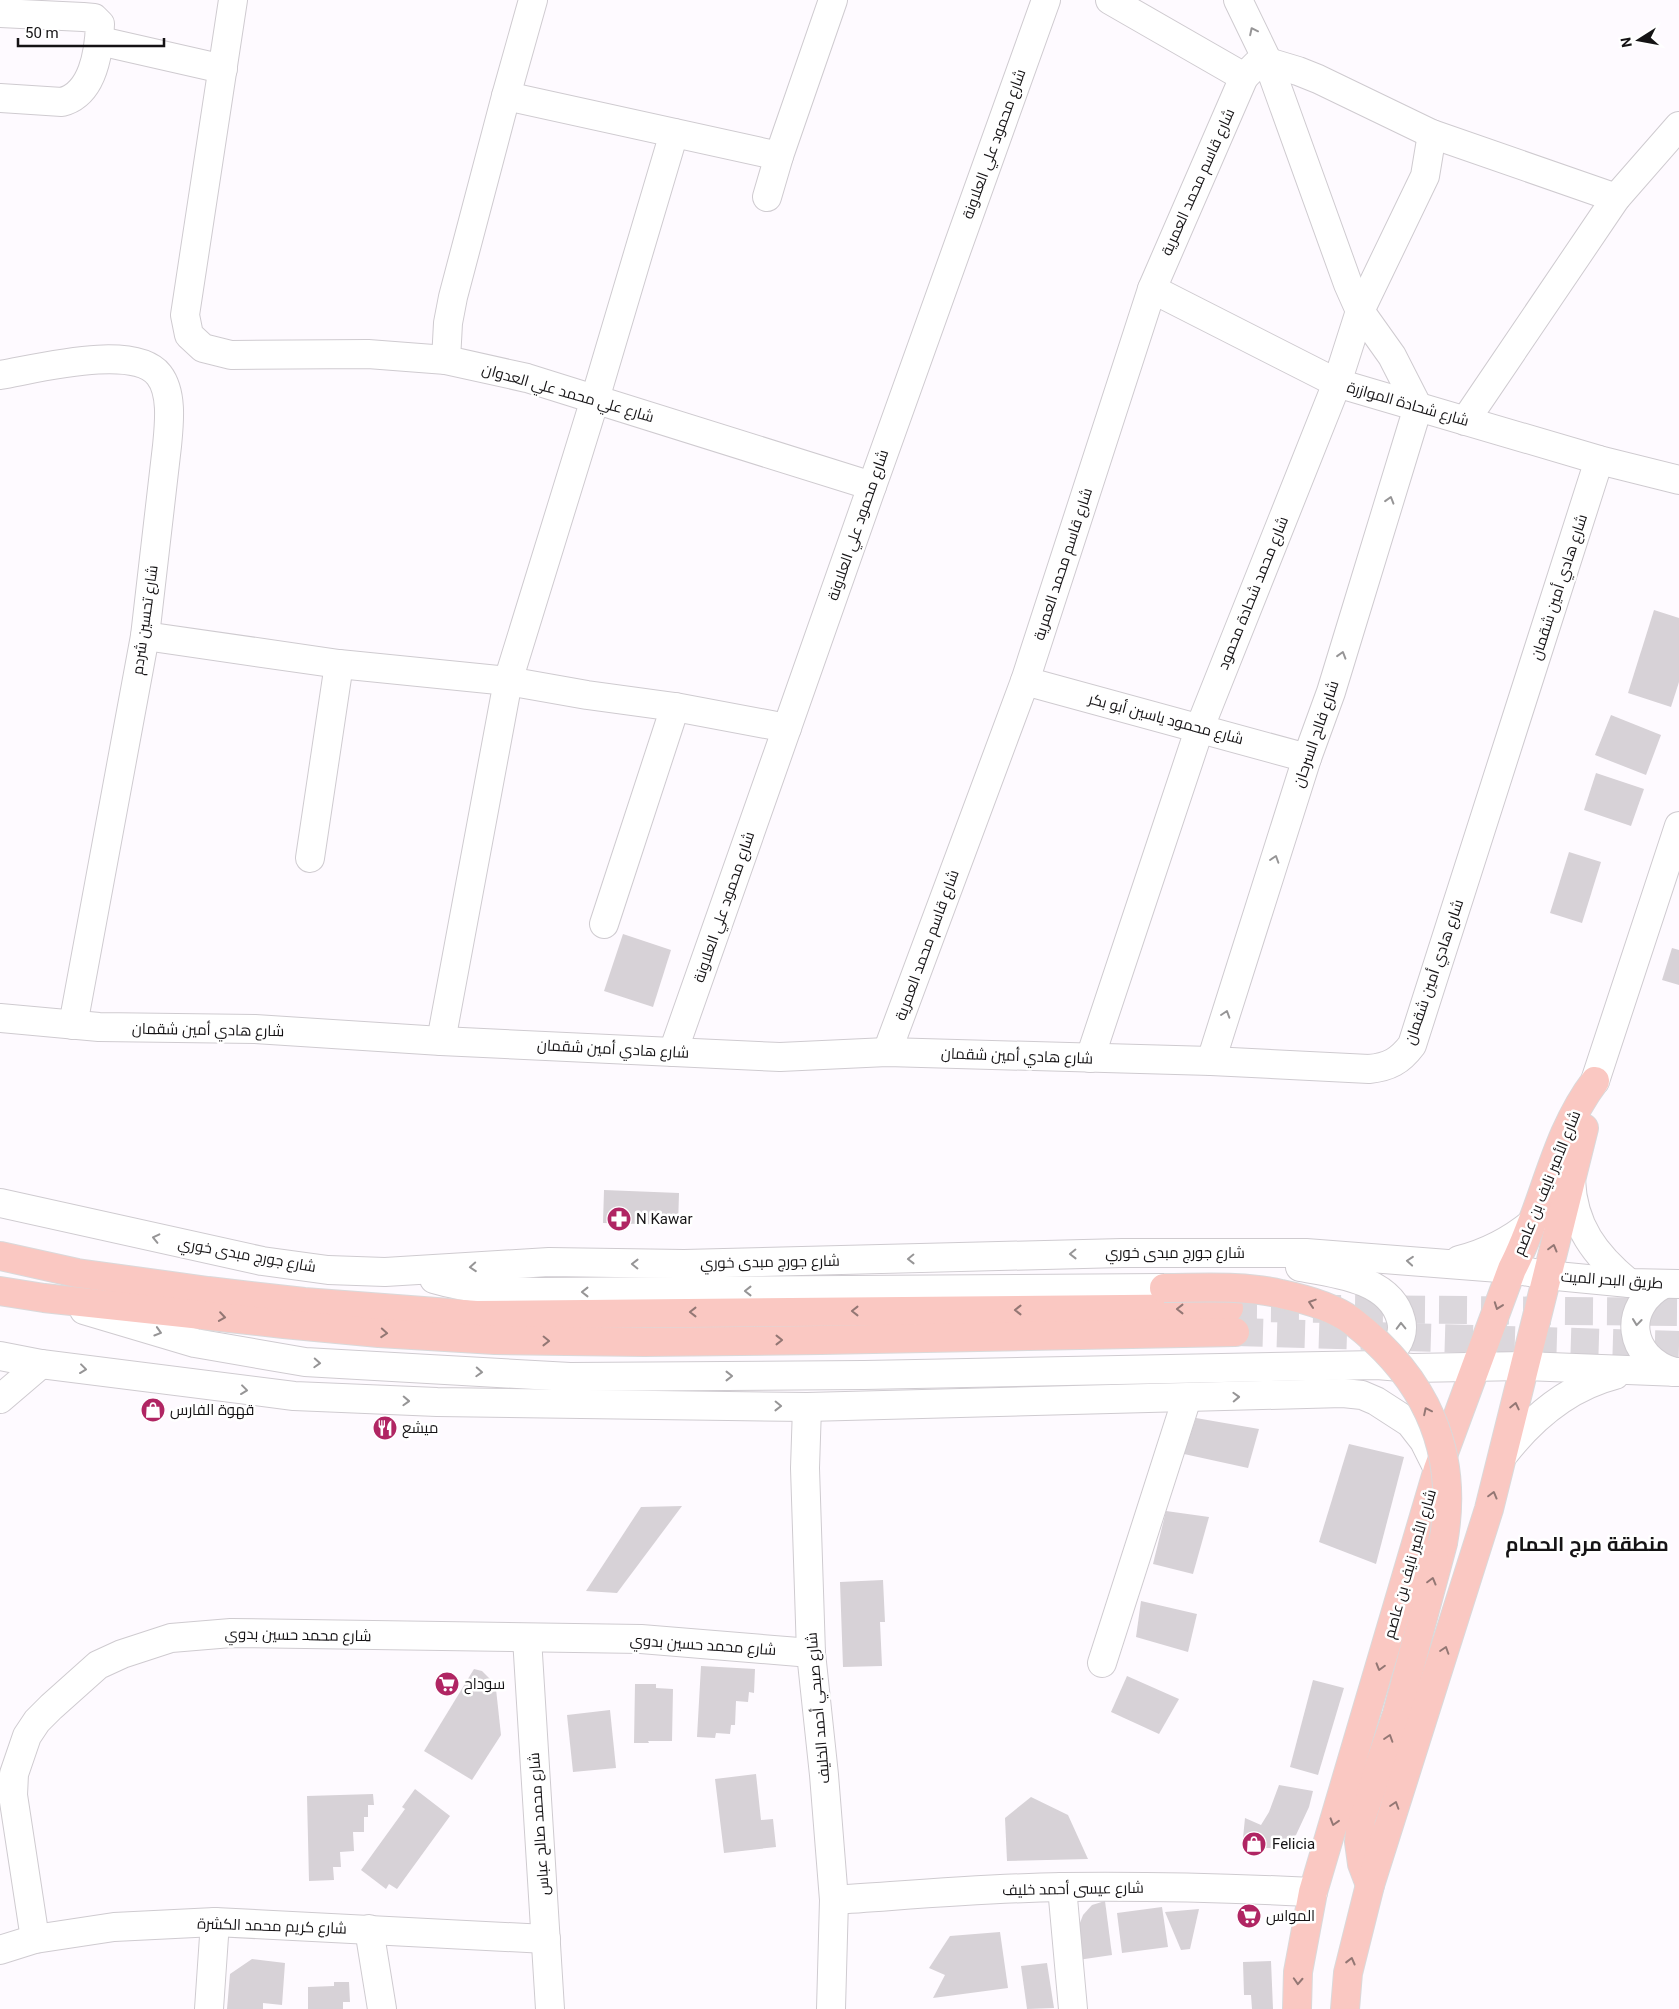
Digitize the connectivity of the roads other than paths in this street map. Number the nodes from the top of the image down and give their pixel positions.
1 (233, 0) edge
2 (533, 0) edge
3 (833, 0) edge
4 (1046, 0) edge
5 (1110, 0) edge
6 (1238, 0) edge
7 (0, 13) edge
8 (100, 41) junction
9 (1268, 62) junction
10 (223, 69) junction
11 (1244, 77) junction
12 (506, 96) junction
13 (0, 98) edge
14 (1679, 126) edge
15 (674, 133) junction
16 (1432, 134) junction
17 (779, 156) junction
18 (767, 197) dead end
19 (1616, 198) junction
20 (1152, 289) junction
21 (1360, 311) junction
22 (446, 360) junction
23 (0, 375) edge
24 (1337, 383) junction
25 (595, 399) junction
26 (1418, 407) junction
27 (1465, 420) junction
28 (1599, 460) junction
29 (1679, 480) edge
30 (872, 486) junction
31 (145, 636) junction
32 (339, 664) junction
33 (508, 681) junction
34 (1025, 681) junction
35 (674, 707) junction
36 (1200, 727) junction
37 (787, 728) junction
38 (1308, 758) junction
39 (1679, 826) edge
40 (310, 858) dead end
41 (604, 924) dead end
42 (0, 1018) edge
43 (73, 1025) junction
44 (441, 1041) junction
45 (673, 1052) junction
46 (886, 1052) junction
47 (1090, 1058) junction
48 (1211, 1061) junction
49 (1596, 1081) junction
50 (1571, 1180) junction
51 (0, 1203) edge
52 (1532, 1223) junction
53 (1122, 1253) junction
54 (0, 1256) edge
55 (1441, 1264) junction
56 (1512, 1269) junction
57 (408, 1272) junction
58 (1546, 1275) junction
59 (1629, 1283) junction
60 (1672, 1284) edge
61 (1164, 1288) joint
62 (0, 1291) edge
63 (44, 1298) junction
64 (0, 1356) edge
65 (41, 1364) junction
66 (1377, 1365) junction
67 (1524, 1366) junction
68 (1476, 1367) junction
69 (1639, 1371) junction
70 (1676, 1372) edge
71 (703, 1376) junction
72 (1187, 1398) junction
73 (0, 1399) edge
74 (512, 1404) junction
75 (807, 1407) junction
76 (1504, 1454) junction
77 (1438, 1469) junction
78 (526, 1638) junction
79 (811, 1653) junction
80 (1102, 1664) dead end
81 (1370, 1885) junction
82 (1062, 1887) junction
83 (1313, 1892) junction
84 (834, 1900) junction
85 (215, 1922) junction
86 (369, 1929) junction
87 (35, 1939) junction
88 (546, 1940) junction
89 (0, 1950) edge
90 (209, 2009) edge
91 (382, 2009) edge
92 (550, 2009) edge
93 (831, 2009) edge
94 (1073, 2009) edge
95 (1297, 2009) edge
96 (1345, 2009) edge

1 - 10 street, شارع علي محمد علي العدوان
2 - 12 street
3 - 17 street
4 - 30 street, شارع محمود علي العلاونة
5 - 11 street
9 -> 6 street
7 - 8 street
8 - 10 street
8 - 13 street
9 - 11 street
9 - 16 street
9 - 21 street
10 - 22 street, شارع علي محمد علي العدوان
11 - 20 street, شارع قاسم محمد العمرية
12 - 15 street
12 - 22 street
14 - 19 street
15 - 17 street
15 - 25 street
16 - 19 street
16 - 21 street, شارع محمد شحادة محمود
17 - 18 street
19 - 27 street
20 - 24 street, شارع شحادة الموازرة
20 - 34 street, شارع قاسم محمد العمرية
21 - 24 street, شارع محمد شحادة محمود
21 - 26 street
22 - 25 street, شارع علي محمد علي العدوان
23 - 31 street, شارع تحسين شردم
24 - 26 street, شارع شحادة الموازرة
24 - 36 street, شارع محمد شحادة محمود
25 - 30 street, شارع علي محمد علي العدوان
25 - 33 street
26 - 27 street, شارع شحادة الموازرة
38 -> 26 street, شارع فالح السرحان
27 - 28 street, شارع شحادة الموازرة
28 - 29 street, شارع شحادة الموازرة
28 - 48 street, شارع هادي أمين شقمان
30 - 37 street, شارع محمود علي العلاونة
31 - 32 street
31 - 43 street, شارع تحسين شردم
32 - 33 street
32 - 40 street
33 - 35 street
33 - 44 street
34 - 36 street, شارع محمود ياسين أبو بكر
34 - 46 street, شارع قاسم محمد العمرية
35 - 37 street
35 - 41 street
36 - 38 street, شارع محمود ياسين أبو بكر
36 - 47 street, شارع محمد شحادة محمود
37 - 45 street, شارع محمود علي العلاونة
48 -> 38 street, شارع فالح السرحان
39 - 49 street
42 - 43 street, شارع هادي أمين شقمان
43 - 44 street, شارع هادي أمين شقمان
44 - 45 street, شارع هادي أمين شقمان
45 - 46 street, شارع هادي أمين شقمان
46 - 47 street, شارع هادي أمين شقمان
47 - 48 street, شارع هادي أمين شقمان
49 - 50 main road, شارع الأمير نايف بن عاصم
49 - 52 main road, شارع الأمير نايف بن عاصم
58 -> 50 main road, شارع الأمير نايف بن عاصم
50 - 59 street
57 -> 51 street, شارع جورج مبدى خوري
52 - 55 street
52 - 56 main road, شارع الأمير نايف بن عاصم
55 -> 53 street, شارع جورج مبدى خوري
53 -> 57 street, شارع جورج مبدى خوري
66 -> 53 street
63 -> 54 main road
55 - 56 street, شارع جورج مبدى خوري
56 - 58 street, شارع جورج مبدى خوري
56 -> 68 main road, شارع الأمير نايف بن عاصم
61 -> 57 street
58 - 59 street, طريق البحر الميت
58 - 67 main road, شارع الأمير نايف بن عاصم
59 - 60 street, طريق البحر الميت
60 -> 70 street
81 -> 61 main road, bridge
62 - 63 main road
63 -> 71 street
64 - 65 street
65 - 73 street
65 -> 74 street
66 - 68 street
71 -> 66 street
67 - 68 street
67 - 69 street
76 -> 67 main road, شارع الأمير نايف بن عاصم
68 - 77 main road, شارع الأمير نايف بن عاصم
69 - 70 street
69 - 76 street
71 - 74 street
72 - 75 street
72 -> 77 street
72 - 80 street
74 -> 75 street
75 - 79 street, شارع صبحي أحمد الخليف
81 -> 76 main road, شارع الأمير نايف بن عاصم
77 -> 83 main road, شارع الأمير نايف بن عاصم
78 - 79 street, شارع محمد حسين بدوي
78 - 87 street, شارع محمد حسين بدوي
78 - 88 street, شارع محمد صالح عباس
79 - 84 street, شارع صبحي أحمد الخليف
96 -> 81 main road, شارع الأمير نايف بن عاصم
82 - 83 street, شارع عيسى أحمد خليف
82 - 84 street, شارع عيسى أحمد خليف
82 - 94 street
83 -> 95 main road, شارع الأمير نايف بن عاصم
84 - 93 street, شارع صبحي أحمد الخليف
85 - 86 street, شارع كريم محمد الكشرة
85 - 87 street, شارع كريم محمد الكشرة
85 - 90 street
86 - 88 street, شارع كريم محمد الكشرة
86 - 91 street
87 - 89 street, شارع كريم محمد الكشرة
88 - 92 street, شارع محمد صالح عباس

